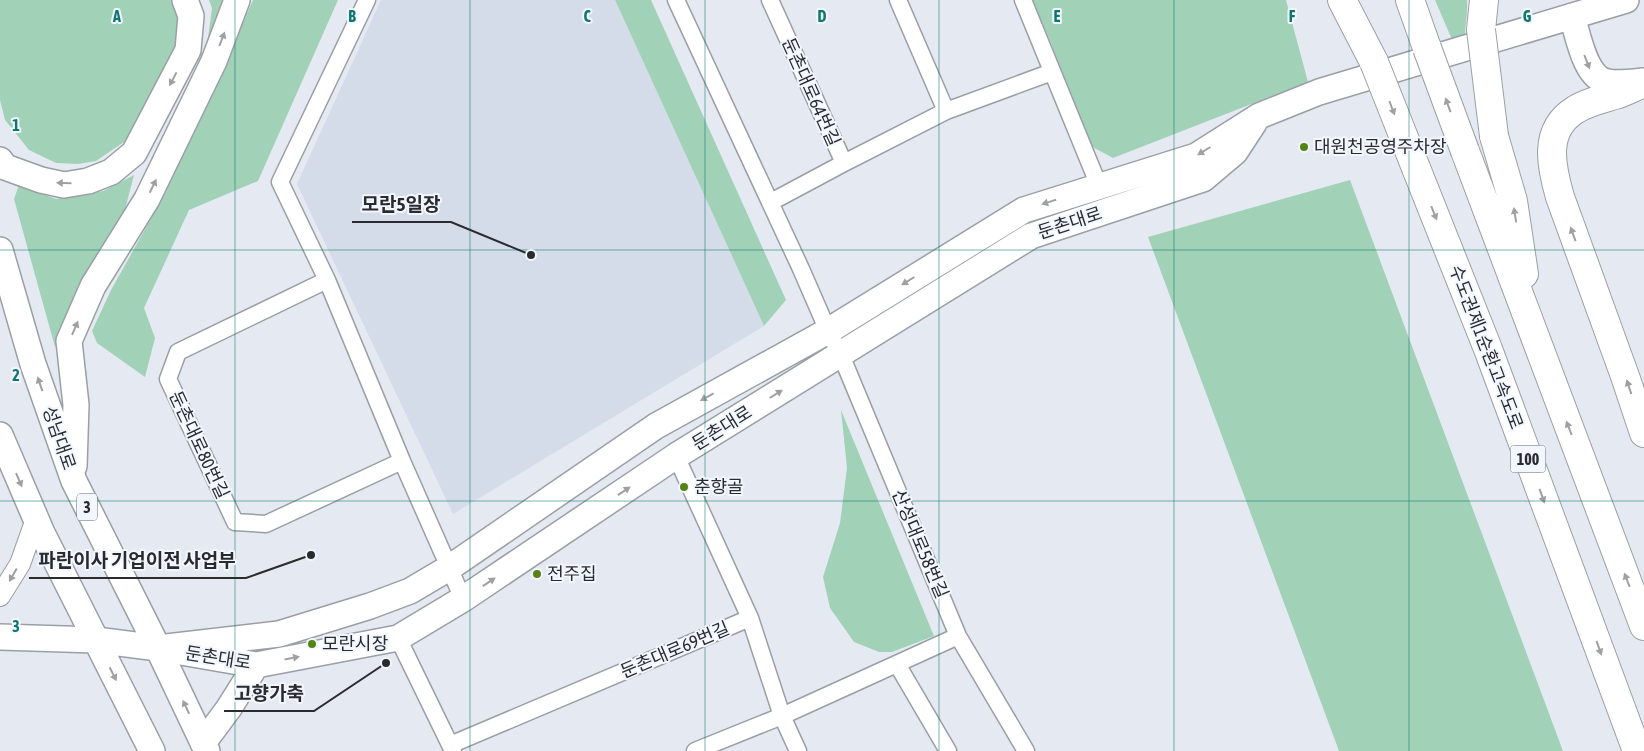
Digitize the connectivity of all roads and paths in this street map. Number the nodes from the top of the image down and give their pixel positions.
1 (185, 0) edge
2 (236, 0) edge
3 (368, 0) edge
4 (676, 0) edge
5 (770, 0) edge
6 (898, 0) edge
7 (1023, 0) edge
8 (1342, 0) edge
9 (1353, 0) edge
10 (1410, 0) edge
11 (1484, 0) edge
12 (1626, 0) edge
13 (1572, 16) junction
14 (1374, 62) junction
15 (1052, 72) junction
16 (1644, 82) edge
17 (946, 111) junction
18 (1260, 116) junction
19 (0, 160) edge
20 (844, 163) junction
21 (1099, 186) junction
22 (771, 202) junction
23 (0, 250) edge
24 (326, 280) junction
25 (828, 331) junction
26 (1533, 333) junction
27 (841, 355) junction
28 (1644, 433) edge
29 (0, 435) edge
30 (676, 456) junction
31 (402, 461) junction
32 (74, 481) junction
33 (36, 520) junction
34 (449, 568) junction
35 (0, 596) edge
36 (463, 599) junction
37 (750, 618) junction
38 (1644, 626) edge
39 (958, 636) junction
40 (0, 637) edge
41 (398, 638) junction
42 (96, 640) junction
43 (158, 648) junction
44 (897, 664) junction
45 (256, 665) junction
46 (782, 716) junction
47 (205, 747) edge
48 (452, 748) edge
49 (152, 751) edge
50 (695, 751) edge
51 (798, 751) edge
52 (948, 751) edge
53 (1026, 751) edge
54 (1637, 751) edge

1 -> 19 main road
32 -> 2 main road
3 - 24 street
4 - 22 street
5 - 20 street, 둔촌대로64번길
6 - 17 street
7 - 15 street
8 - 14 highway
9 - 14 highway, 수도권제1순환고속도로 / 100
26 -> 10 highway, bridge
26 -> 11 highway, bridge
12 - 13 main road
13 -> 16 main road
13 - 18 main road, 둔촌대로
14 -> 54 highway, 수도권제1순환고속도로 / 100, bridge
15 - 17 street
15 - 21 street
28 -> 16 highway
17 - 20 street
18 -> 21 main road, 둔촌대로
18 - 27 main road, 둔촌대로
20 - 22 street, 둔촌대로64번길
21 -> 25 main road, 둔촌대로
22 - 25 street
32 -> 23 main road, 성남대로 / 3
24 - 31 street
24 - 31 street, 둔촌대로80번길
25 - 27 street, 산성대로58번길
25 -> 34 main road, 둔촌대로
38 -> 26 highway
30 -> 27 main road, 둔촌대로
27 - 39 street, 산성대로58번길
29 -> 33 main road
36 -> 30 main road, 둔촌대로
30 - 37 street, 둔촌대로69번길
31 - 34 street
32 - 43 main road, 성남대로 / 3
33 -> 35 street
33 - 42 main road
34 - 36 street
34 - 43 main road, 둔촌대로
36 - 41 main road, 둔촌대로
37 - 46 street, 둔촌대로69번길
37 - 48 street, 둔촌대로69번길
39 - 44 street
39 - 53 street, 산성대로58번길
40 - 42 main road, 둔촌대로
45 -> 41 main road, 둔촌대로
41 - 48 street
42 - 43 main road, 둔촌대로
42 -> 49 main road
43 - 45 main road, 둔촌대로
47 -> 43 main road, 성남대로 / 3
44 - 46 street
44 - 52 street
45 - 47 main road
46 - 50 street
46 - 51 street, 둔촌대로69번길

